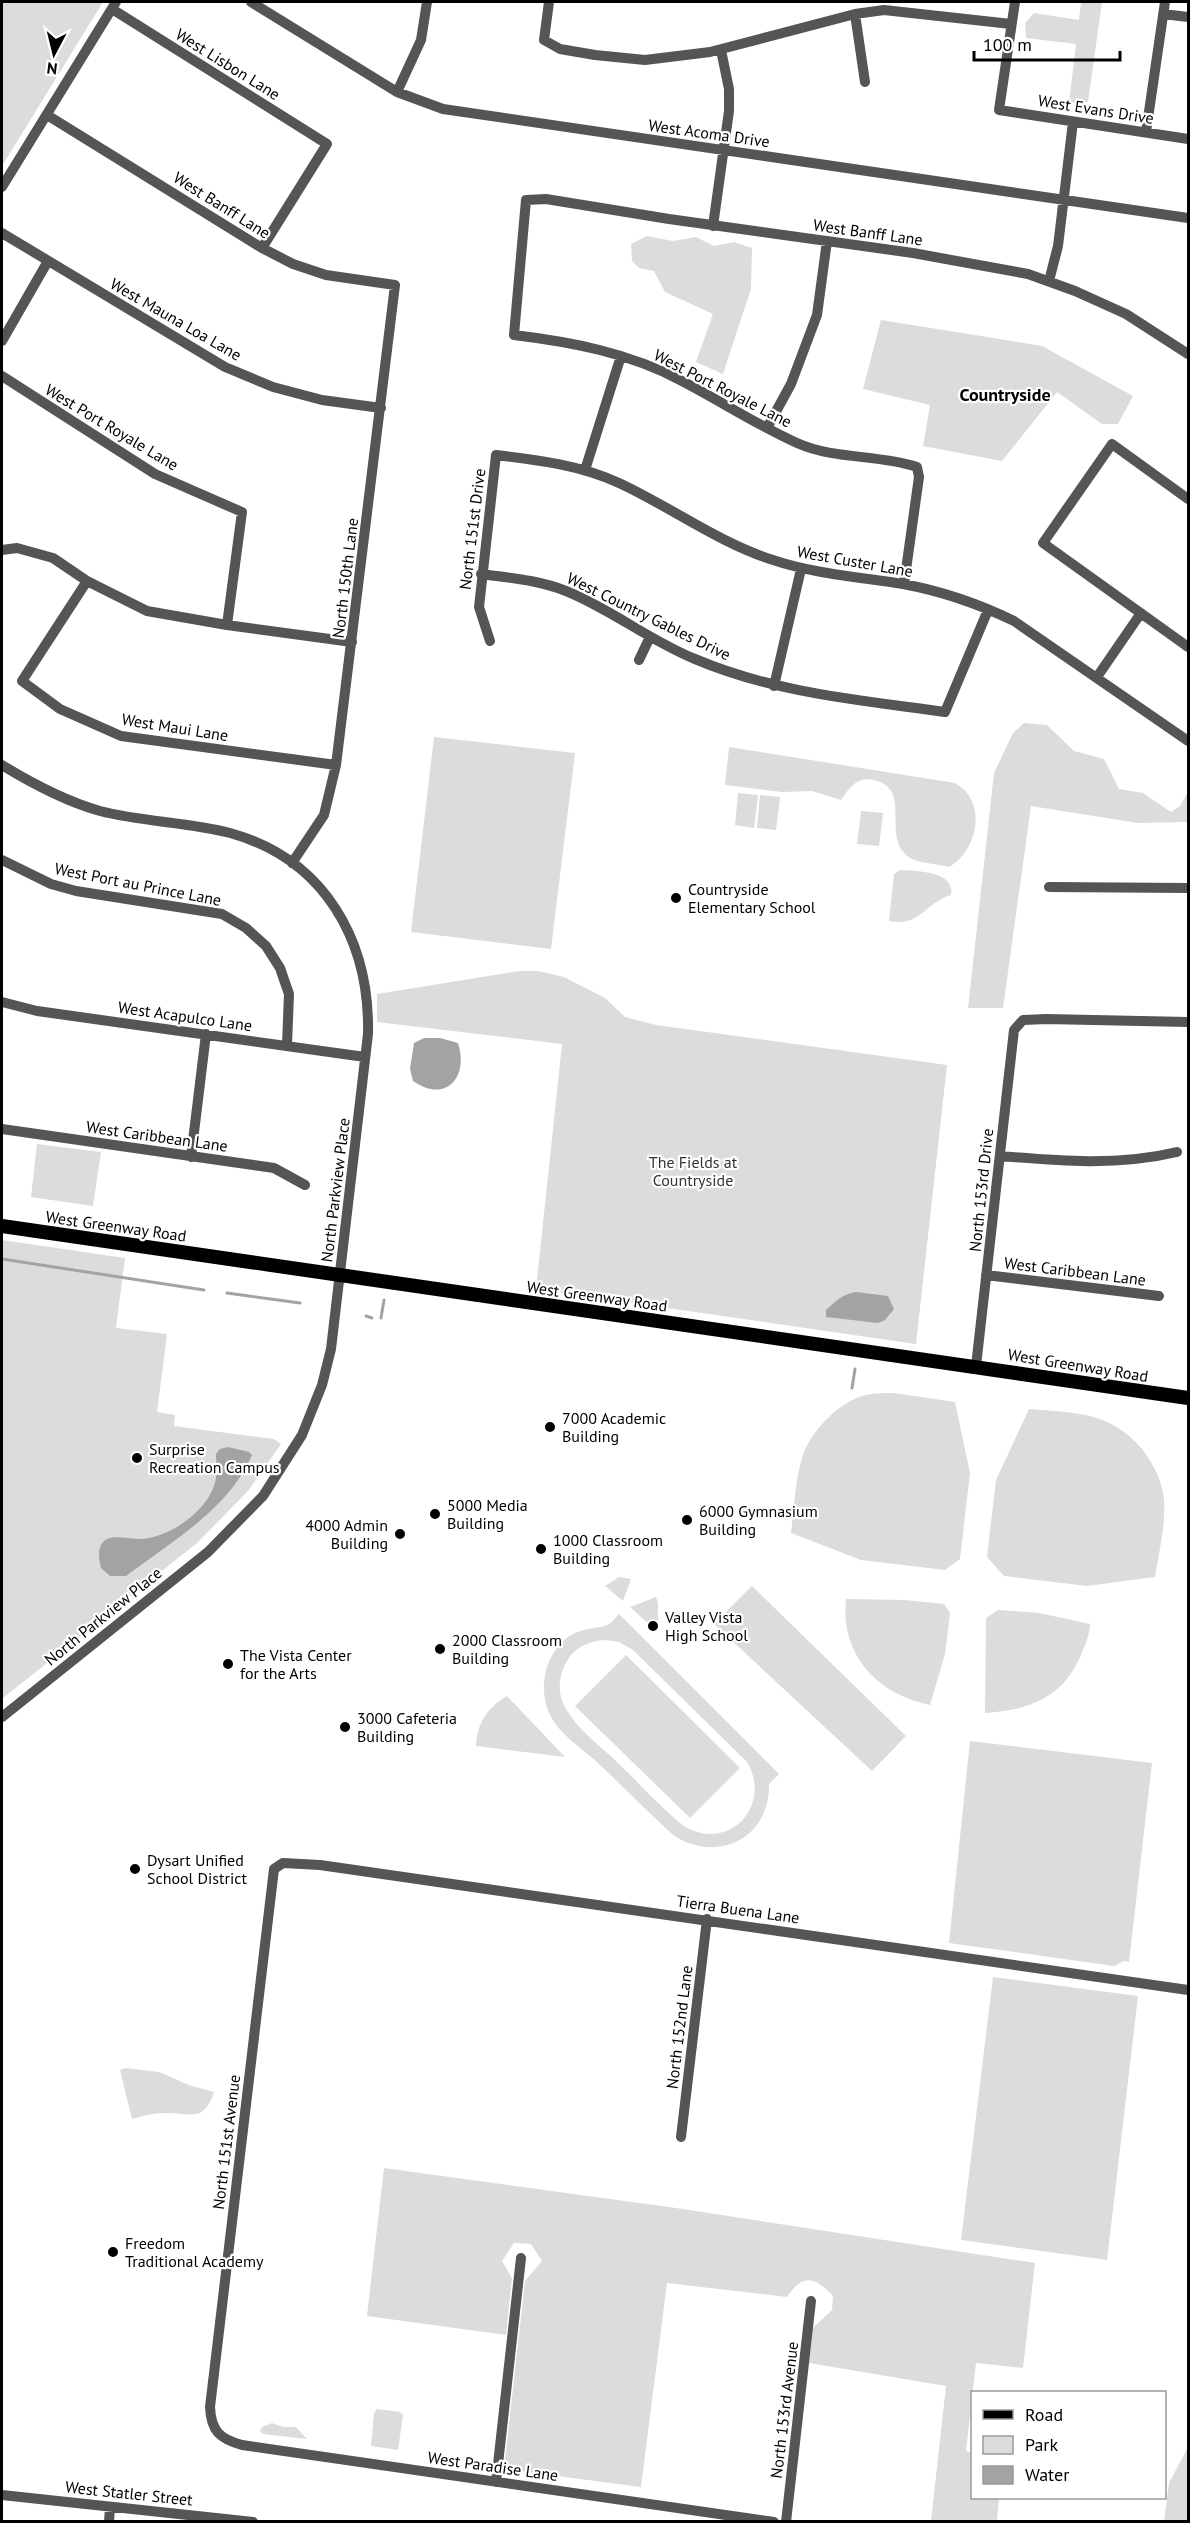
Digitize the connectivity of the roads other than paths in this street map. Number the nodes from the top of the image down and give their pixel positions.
1 (251, 2) edge
2 (428, 2) edge
3 (549, 2) edge
4 (1015, 2) edge
5 (1165, 2) edge
6 (114, 5) edge
7 (855, 14) junction
8 (1163, 14) junction
9 (1188, 17) edge
10 (1011, 24) junction
11 (721, 50) junction
12 (865, 82) dead end
13 (397, 92) junction
14 (47, 115) junction
15 (1073, 122) junction
16 (1146, 132) junction
17 (1188, 139) edge
18 (724, 150) junction
19 (2, 187) edge
20 (1064, 200) junction
21 (1188, 218) edge
22 (713, 226) junction
23 (2, 233) edge
24 (827, 242) junction
25 (262, 248) junction
26 (48, 261) junction
27 (1049, 281) junction
28 (395, 285) joint
29 (514, 335) joint
30 (2, 341) edge
31 (1188, 354) edge
32 (621, 356) junction
33 (2, 376) edge
34 (381, 408) junction
35 (767, 428) junction
36 (496, 455) joint
37 (585, 470) junction
38 (1188, 499) edge
39 (2, 550) edge
40 (801, 568) junction
41 (481, 574) junction
42 (87, 581) junction
43 (904, 584) junction
44 (988, 610) junction
45 (1141, 613) junction
46 (227, 625) junction
47 (651, 637) junction
48 (490, 641) dead end
49 (352, 642) junction
50 (1188, 647) edge
51 (639, 660) dead end
52 (1097, 677) junction
53 (774, 686) junction
54 (1188, 741) edge
55 (2, 765) edge
56 (336, 765) junction
57 (2, 860) edge
58 (292, 863) junction
59 (1049, 887) dead end
60 (1188, 888) edge
61 (2, 1002) edge
62 (1188, 1022) edge
63 (206, 1034) junction
64 (287, 1045) junction
65 (365, 1057) junction
66 (2, 1129) edge
67 (1177, 1152) dead end
68 (1000, 1156) junction
69 (191, 1157) junction
70 (304, 1185) dead end
71 (2, 1226) edge
72 (340, 1275) junction
73 (986, 1275) junction
74 (1159, 1296) dead end
75 (976, 1366) junction
76 (1188, 1398) edge
77 (2, 1717) edge
78 (283, 1863) joint
79 (707, 1919) junction
80 (1188, 1990) edge
81 (681, 2138) dead end
82 (521, 2258) dead end
83 (811, 2301) dead end
84 (214, 2429) joint
85 (496, 2482) junction
86 (2, 2494) edge
87 (110, 2507) junction
88 (109, 2522) edge
89 (253, 2522) edge
90 (774, 2522) edge
91 (786, 2522) edge

1 - 13 street, West Acoma Drive
2 - 13 street
3 - 11 street
4 - 10 street
5 - 8 street
6 - 14 street
6 - 25 street, West Lisbon Lane
7 - 10 street
7 - 11 street
7 - 12 street
8 - 9 street
8 - 16 street
10 - 15 street, West Evans Drive
11 - 18 street
13 - 18 street, West Acoma Drive
14 - 19 street
14 - 25 street, West Banff Lane
15 - 16 street, West Evans Drive
15 - 20 street
16 - 17 street, West Evans Drive
18 - 20 street, West Acoma Drive
18 - 22 street
20 - 21 street, West Acoma Drive
20 - 27 street
22 - 24 street, West Banff Lane
22 - 29 street, West Banff Lane
23 - 26 street, West Mauna Loa Lane
24 - 27 street, West Banff Lane
24 - 35 street
25 - 28 street, West Banff Lane
26 - 30 street
26 - 34 street, West Mauna Loa Lane
27 - 31 street, West Banff Lane
28 - 34 street, North 150th Lane
29 - 32 street, West Port Royale Lane
32 - 35 street, West Port Royale Lane
32 - 37 street
33 - 46 street, West Port Royale Lane
34 - 49 street, North 150th Lane
35 - 43 street, West Port Royale Lane
36 - 37 street, West Custer Lane
36 - 41 street, North 151st Drive
37 - 40 street, West Custer Lane
38 - 45 street
39 - 42 street
40 - 43 street, West Custer Lane
40 - 53 street
41 - 47 street, West Country Gables Drive
41 - 48 street, North 151st Drive
42 - 46 street
42 - 56 street, West Maui Lane
43 - 44 street, West Custer Lane
44 - 52 street, West Custer Lane
44 - 53 street, West Country Gables Drive
45 - 50 street
45 - 52 street
46 - 49 street
47 - 51 street
47 - 53 street, West Country Gables Drive
49 - 56 street, North 150th Lane
52 - 54 street, West Custer Lane
55 - 58 street, North Parkview Place
56 - 58 street, North 150th Lane
57 - 64 street, West Port au Prince Lane
58 - 65 street, North Parkview Place
59 - 60 street
61 - 63 street, West Acapulco Lane
62 - 68 street, North 153rd Drive
63 - 64 street, West Acapulco Lane
63 - 69 street
64 - 65 street, West Acapulco Lane
65 - 72 street, North Parkview Place
66 - 69 street, West Caribbean Lane
67 - 68 street
68 - 73 street, North 153rd Drive
69 - 70 street, West Caribbean Lane
71 - 72 main road, West Greenway Road
72 - 75 main road, West Greenway Road
72 - 77 street, North Parkview Place
73 - 74 street, West Caribbean Lane
73 - 75 street, North 153rd Drive
75 - 76 main road, West Greenway Road
78 - 79 street, Tierra Buena Lane
78 - 84 street, North 151st Avenue
79 - 80 street, Tierra Buena Lane
79 - 81 street, North 152nd Lane
82 - 85 street
83 - 91 street, North 153rd Avenue
84 - 85 street, West Paradise Lane
85 - 90 street, West Paradise Lane
86 - 87 street, West Statler Street
87 - 88 street
87 - 89 street, West Statler Street

